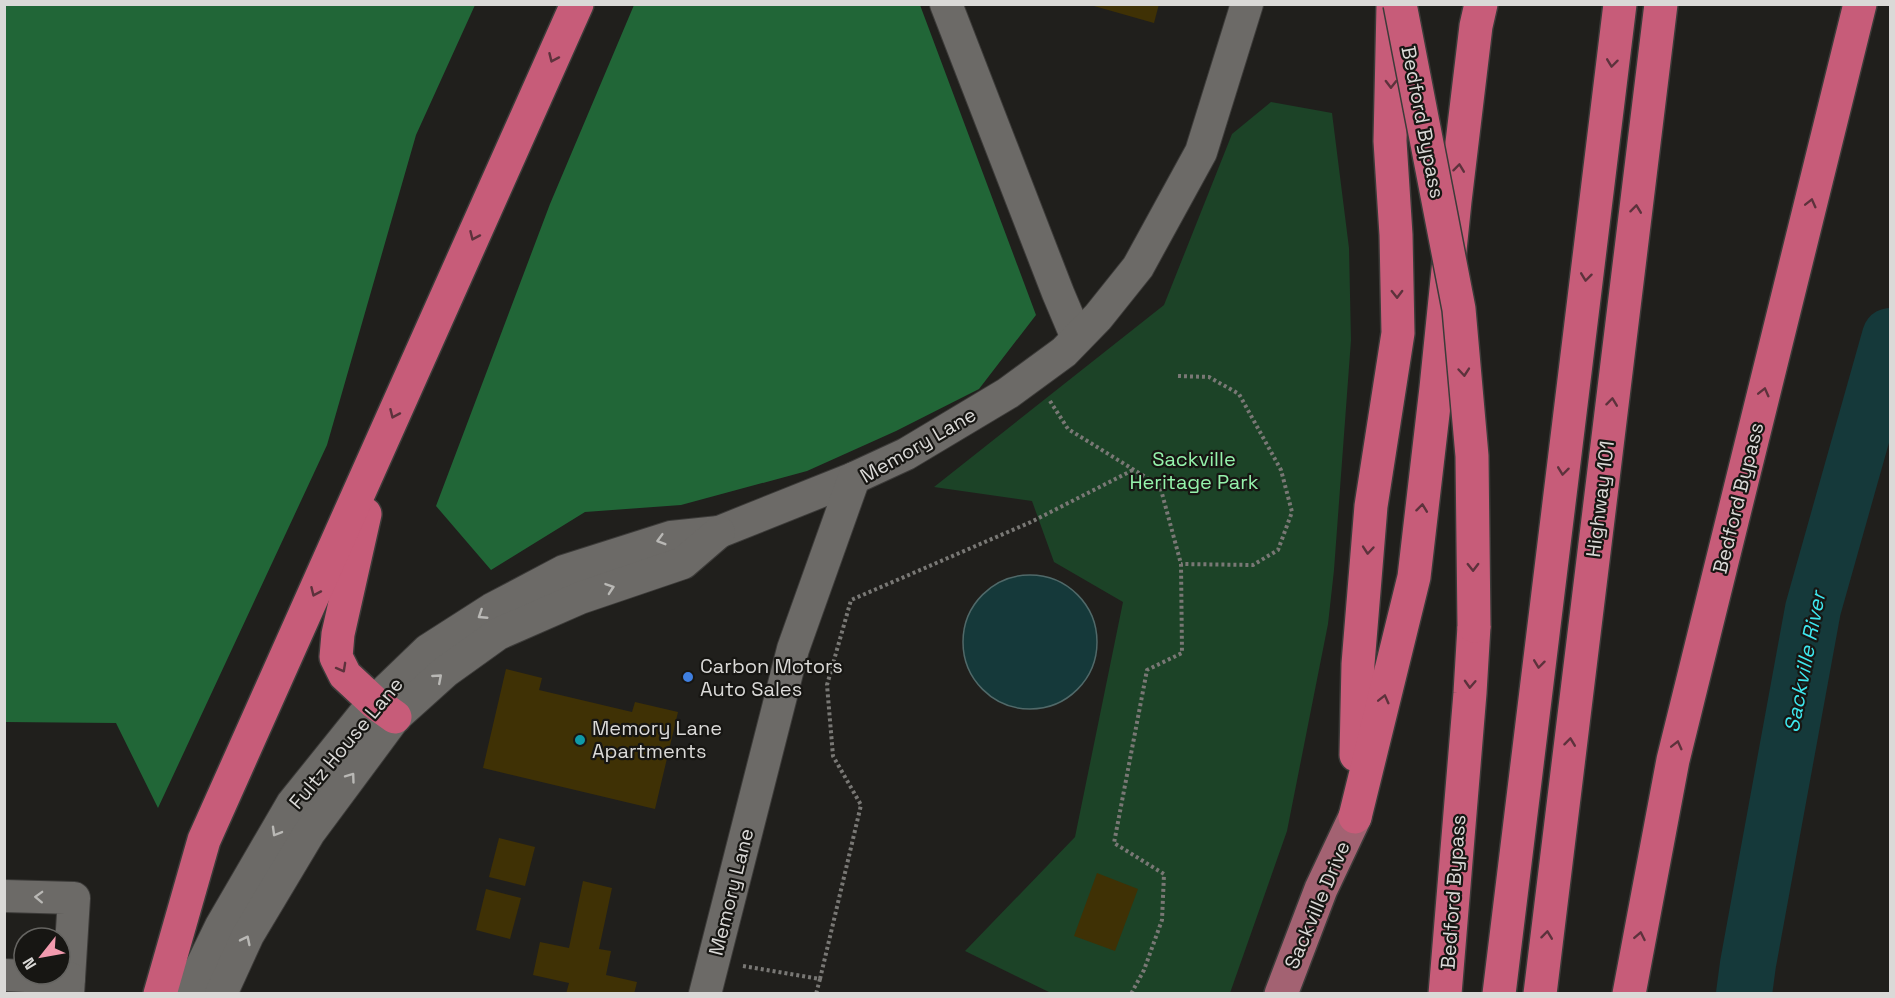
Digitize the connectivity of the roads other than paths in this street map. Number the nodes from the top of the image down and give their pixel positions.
1 (577, 4) edge
2 (946, 4) edge
3 (1247, 4) edge
4 (1393, 4) edge
5 (1400, 4) edge
6 (1481, 4) edge
7 (1620, 4) edge
8 (1661, 4) edge
9 (1860, 4) edge
10 (1077, 338) junction
11 (380, 447) junction
12 (854, 478) junction
13 (385, 709) junction
14 (1355, 817) junction
15 (4, 896) edge
16 (72, 927) edge
17 (160, 993) edge
18 (188, 993) edge
19 (221, 993) edge
20 (705, 993) edge
21 (1281, 993) edge
22 (1445, 993) edge
23 (1499, 993) edge
24 (1540, 993) edge
25 (1629, 993) edge

1 -> 11 highway
2 - 10 street
3 - 10 street, Memory Lane
4 -> 14 highway
5 -> 22 highway, Bedford Bypass, bridge
14 -> 6 highway
7 -> 23 highway, Highway 101
24 -> 8 highway, Highway 101
25 -> 9 highway, Bedford Bypass
10 - 12 street, Memory Lane
11 -> 13 highway
11 -> 17 highway
12 - 13 street, Fultz House Lane
12 - 20 street, Memory Lane
13 -> 18 street, Fultz House Lane
19 -> 13 street, Fultz House Lane
14 - 21 main road, Sackville Drive
16 -> 15 street

